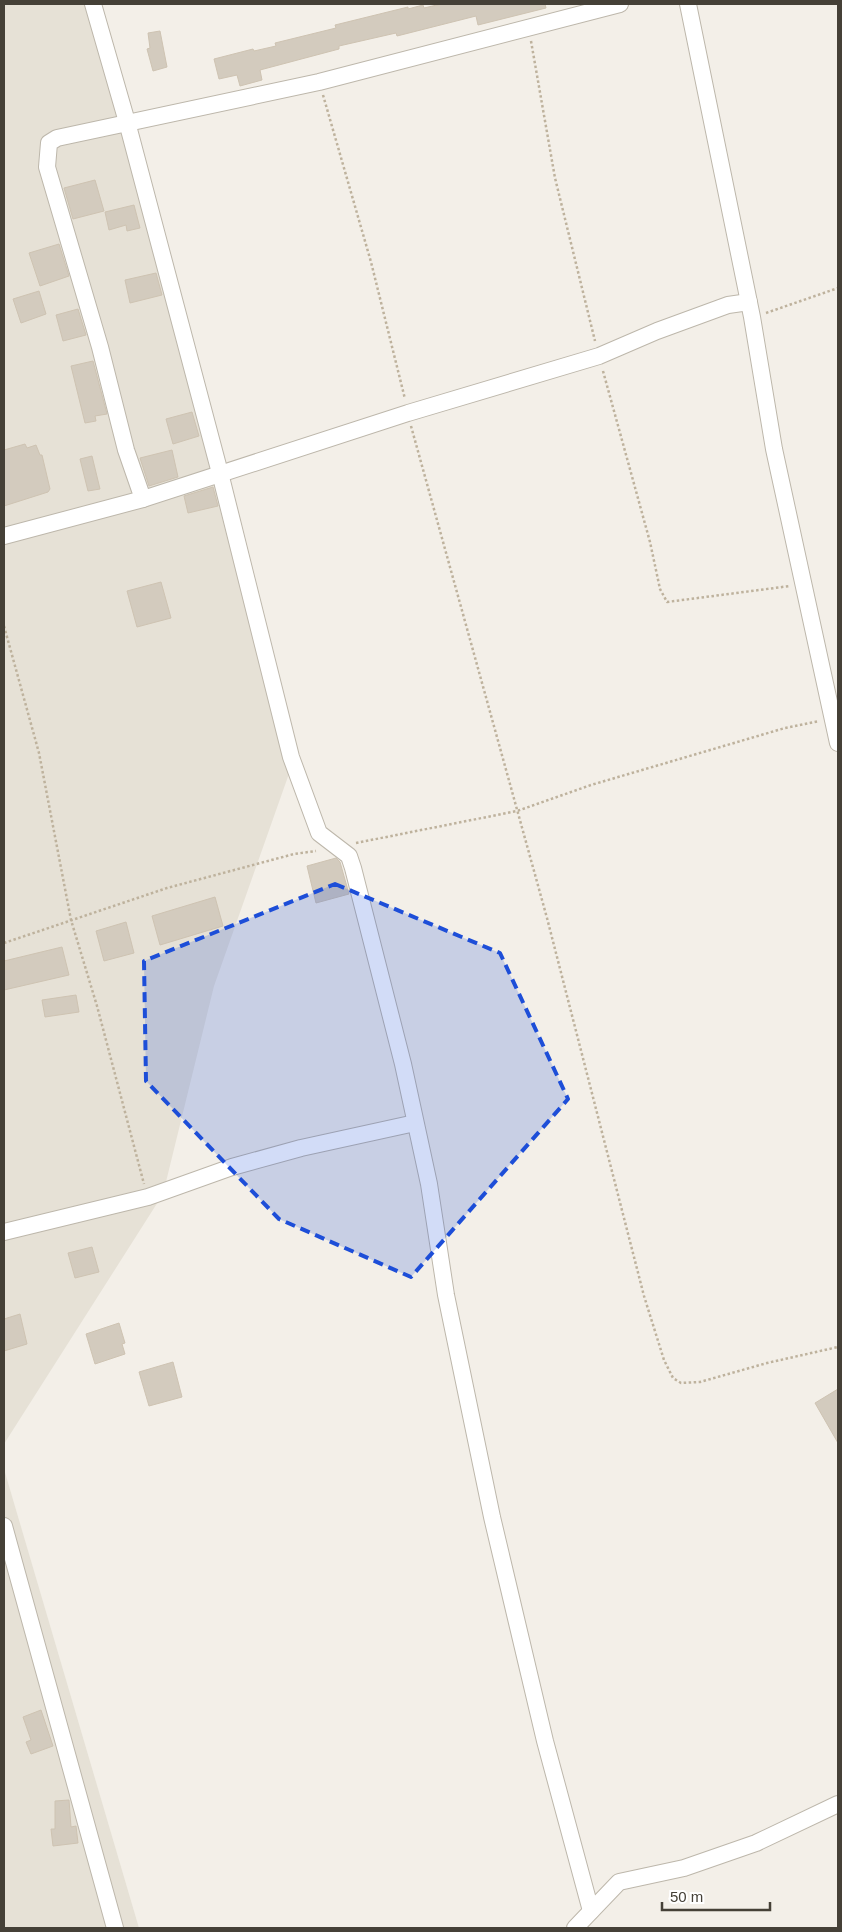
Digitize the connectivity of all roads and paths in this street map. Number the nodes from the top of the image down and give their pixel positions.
1 (93, 4) edge
2 (620, 4) edge
3 (688, 4) edge
4 (529, 28) junction
5 (319, 82) junction
6 (127, 122) junction
7 (838, 288) edge
8 (751, 310) junction
9 (599, 356) junction
10 (408, 412) junction
11 (220, 473) junction
12 (143, 498) junction
13 (4, 536) edge
14 (804, 584) junction
15 (4, 626) edge
16 (833, 717) junction
17 (838, 743) edge
18 (517, 811) junction
19 (339, 847) junction
20 (71, 920) junction
21 (4, 943) edge
22 (414, 1122) junction
23 (148, 1197) junction
24 (4, 1232) edge
25 (838, 1347) edge
26 (4, 1526) edge
27 (838, 1804) edge
28 (591, 1911) junction
29 (115, 1928) edge
30 (575, 1928) edge

1 - 6 street
2 - 4 street
3 - 8 street
4 - 5 street
4 - 9 path
5 - 6 street
5 - 10 path
6 - 11 street
6 - 12 street
7 - 8 path
8 - 9 street
8 - 14 street
9 - 10 street
9 - 14 path
10 - 11 street
10 - 18 path
11 - 12 street
11 - 19 street
12 - 13 street
14 - 16 street
15 - 20 path
16 - 17 street
16 - 18 path
18 - 19 path
18 - 25 path
19 - 20 path
19 - 22 street
20 - 21 path
20 - 23 path
22 - 23 street
22 - 28 street
23 - 24 street
26 - 29 street
27 - 28 street
28 - 30 street

